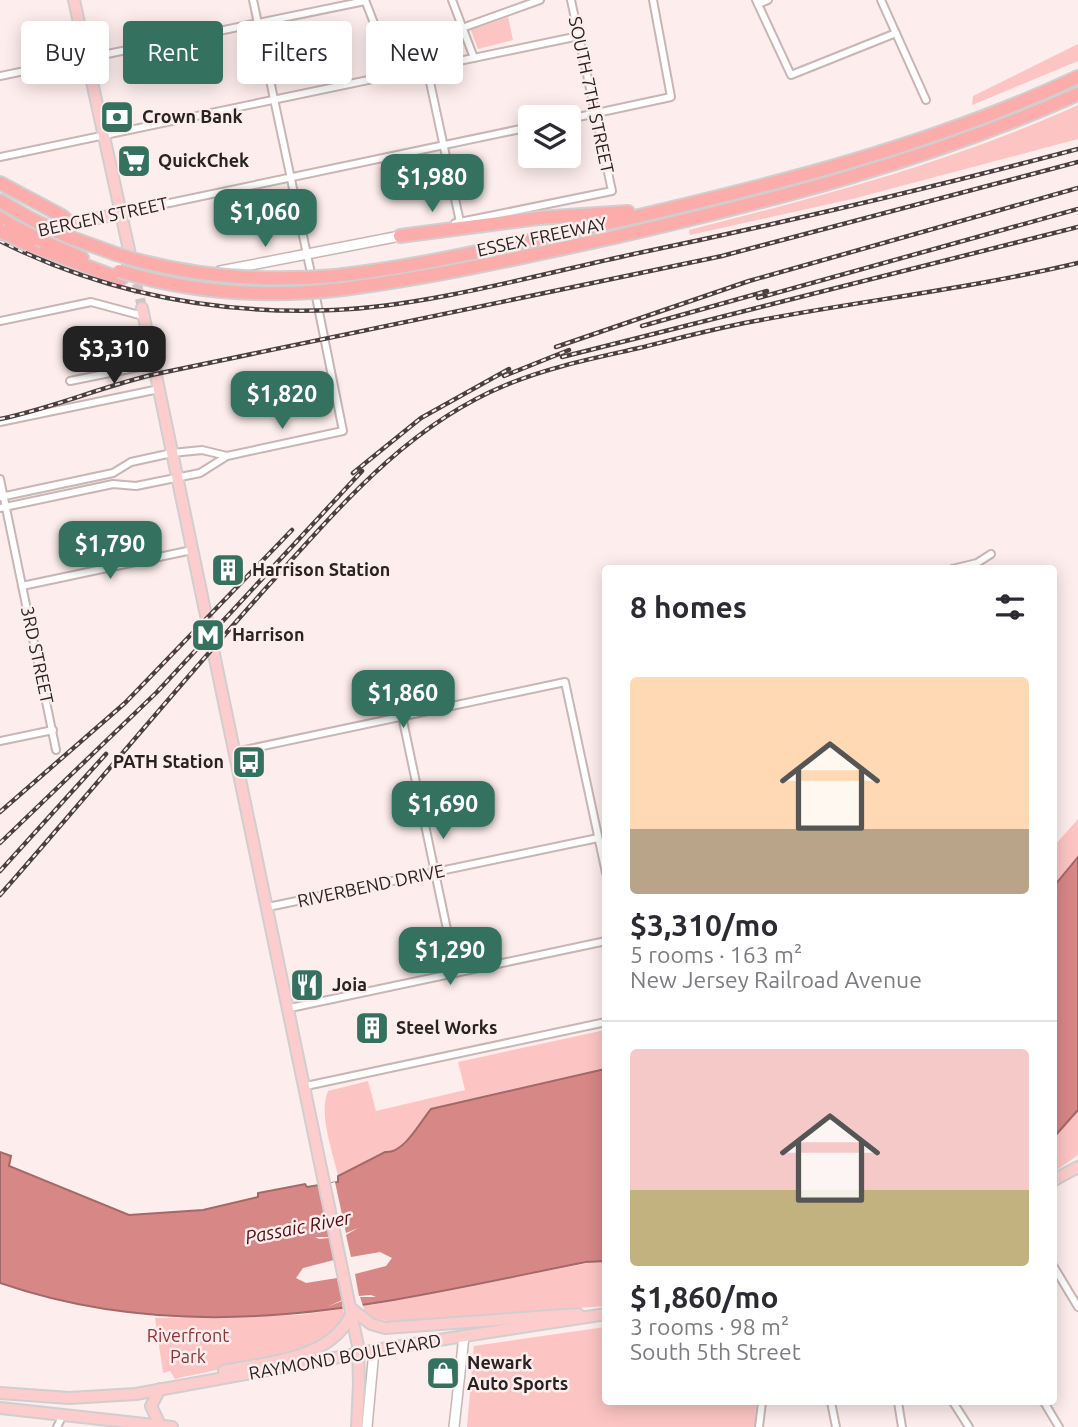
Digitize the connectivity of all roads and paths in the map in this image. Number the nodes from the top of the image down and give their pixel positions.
1 (74, 0) edge
2 (253, 0) edge
3 (452, 0) edge
4 (540, 0) edge
5 (571, 0) edge
6 (653, 0) edge
7 (768, 0) edge
8 (881, 0) edge
9 (365, 1) edge
10 (757, 2) edge
11 (78, 21) edge
12 (258, 21) edge
13 (277, 21) edge
14 (373, 21) edge
15 (460, 21) edge
16 (463, 28) edge
17 (237, 29) edge
18 (463, 30) edge
19 (896, 33) junction
20 (579, 36) junction
21 (109, 54) edge
22 (474, 58) junction
23 (463, 60) edge
24 (21, 72) edge
25 (0, 76) edge
26 (1078, 78) edge
27 (366, 81) edge
28 (92, 84) edge
29 (272, 84) edge
30 (430, 84) edge
31 (1078, 94) edge
32 (275, 99) junction
33 (926, 100) dead end
34 (595, 113) junction
35 (581, 116) edge
36 (518, 129) edge
37 (103, 135) junction
38 (443, 145) junction
39 (0, 157) edge
40 (291, 177) junction
41 (0, 183) edge
42 (0, 201) edge
43 (122, 213) junction
44 (650, 214) junction
45 (460, 222) junction
46 (4, 228) edge
47 (69, 230) junction
48 (400, 236) junction
49 (308, 255) junction
50 (133, 268) joint
51 (120, 275) junction
52 (143, 312) joint
53 (0, 321) edge
54 (154, 364) junction
55 (70, 381) dead end
56 (159, 389) junction
57 (0, 422) edge
58 (172, 453) junction
59 (227, 456) junction
60 (177, 478) junction
61 (0, 479) edge
62 (2, 497) edge
63 (3, 507) edge
64 (192, 552) junction
65 (991, 554) dead end
66 (968, 565) edge
67 (22, 586) junction
68 (402, 716) junction
69 (53, 730) junction
70 (0, 741) edge
71 (57, 750) dead end
72 (236, 752) junction
73 (598, 838) junction
74 (602, 856) edge
75 (436, 872) junction
76 (268, 907) junction
77 (602, 941) edge
78 (456, 972) junction
79 (290, 1009) junction
80 (602, 1023) edge
81 (306, 1086) junction
82 (1078, 1167) edge
83 (1057, 1178) edge
84 (1057, 1272) edge
85 (1078, 1307) edge
86 (602, 1315) edge
87 (602, 1315) edge
88 (355, 1318) junction
89 (464, 1336) junction
90 (373, 1350) junction
91 (175, 1386) junction
92 (160, 1389) junction
93 (0, 1393) edge
94 (136, 1394) junction
95 (762, 1405) edge
96 (832, 1405) edge
97 (898, 1405) edge
98 (955, 1405) edge
99 (1046, 1405) edge
100 (0, 1408) edge
101 (63, 1415) junction
102 (144, 1425) edge
103 (160, 1425) junction
104 (57, 1427) edge
105 (172, 1427) edge
106 (357, 1427) edge
107 (367, 1427) edge
108 (454, 1427) edge
109 (759, 1427) edge
110 (836, 1427) edge
111 (902, 1427) edge
112 (969, 1427) edge
113 (1059, 1427) edge

1 - 11 main road
2 - 12 street
3 - 15 street
4 - 16 street
5 - 20 street, SOUTH 7TH STREET
6 - 34 street
7 - 10 street
8 - 19 street
9 - 13 street
9 - 14 street
10 - 19 street
17 - 21 street
18 - 22 street
19 - 33 street
20 - 22 street
20 - 34 street, SOUTH 7TH STREET
22 - 23 street
24 - 25 street
26 - 44 highway, ESSEX FREEWAY
27 - 32 street
28 - 37 main road
29 - 32 street
30 - 38 street
31 - 51 highway, ESSEX FREEWAY, bridge
32 - 37 street
32 - 40 street
34 - 35 street
34 - 45 street, SOUTH 7TH STREET
36 - 38 street, BERGEN STREET
37 - 39 street
37 - 43 main road
38 - 40 street, BERGEN STREET
38 - 45 street
40 - 43 street, BERGEN STREET
40 - 49 street
41 - 47 highway
42 - 47 highway, ESSEX FREEWAY, bridge
43 - 47 main road, BERGEN STREET
43 - 50 main road
44 - 47 highway, ESSEX FREEWAY, bridge
44 - 48 highway
45 - 48 street
46 - 47 street, BERGEN STREET
46 - 51 highway, ESSEX FREEWAY, bridge
46 - 51 highway, bridge
48 - 49 street
49 - 50 street
49 - 59 street
52 - 53 street
52 - 54 main road
54 - 55 street
54 - 56 main road
56 - 57 street
56 - 58 main road
58 - 59 street
58 - 60 main road
58 - 62 street
59 - 60 street
60 - 63 street
60 - 64 main road
61 - 62 street, 3RD STREET
62 - 63 street, 3RD STREET
63 - 67 street, 3RD STREET
64 - 67 street
64 - 72 main road
65 - 66 street
67 - 69 street, 3RD STREET
68 - 72 street
68 - 73 street
68 - 75 street
69 - 70 street
69 - 71 street, 3RD STREET
72 - 76 main road
73 - 74 street
73 - 75 street, RIVERBEND DRIVE
75 - 76 street, RIVERBEND DRIVE
75 - 78 street
76 - 79 main road
77 - 78 street
78 - 79 street
79 - 81 main road
80 - 81 street
81 - 88 main road
82 - 83 main road
84 - 85 street
86 - 88 main road
87 - 89 main road, RAYMOND BOULEVARD
88 - 91 main road
88 - 106 main road, bridge
89 - 90 main road, RAYMOND BOULEVARD
89 - 108 street
90 - 91 main road, RAYMOND BOULEVARD
90 - 107 street
91 - 92 main road, RAYMOND BOULEVARD
92 - 94 main road, RAYMOND BOULEVARD
92 - 103 main road
93 - 94 main road, RAYMOND BOULEVARD
94 - 101 main road
95 - 109 street
96 - 110 street
97 - 111 street
98 - 112 street
99 - 113 street
100 - 101 main road
101 - 102 main road
101 - 104 street
102 - 103 main road
103 - 105 main road

